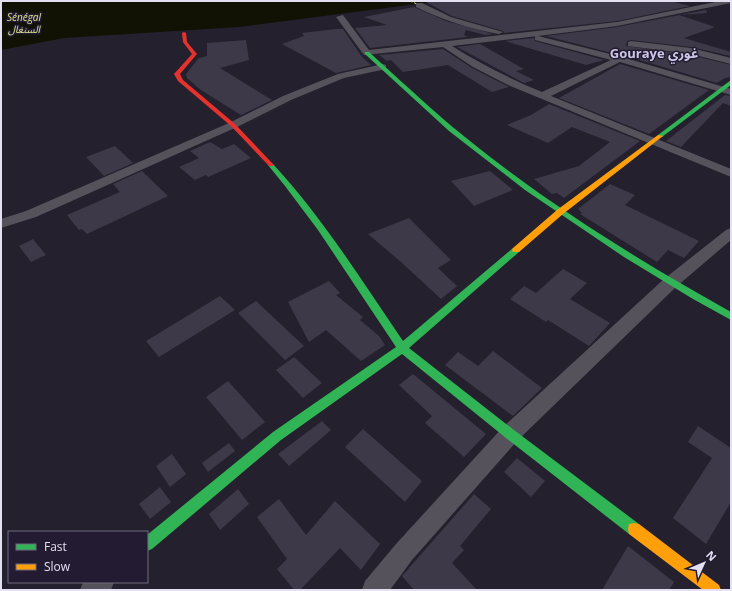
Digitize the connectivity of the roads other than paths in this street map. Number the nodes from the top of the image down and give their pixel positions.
1 (731, 1) edge
2 (419, 5) dead end
3 (711, 5) junction
4 (731, 10) edge
5 (340, 17) dead end
6 (184, 34) dead end
7 (520, 35) junction
8 (444, 44) junction
9 (632, 44) dead end
10 (367, 53) junction
11 (619, 59) junction
12 (731, 61) edge
13 (383, 67) junction
14 (731, 82) edge
15 (727, 91) edge
16 (542, 96) junction
17 (233, 125) junction
18 (654, 140) junction
19 (731, 173) edge
20 (560, 212) junction
21 (1, 224) edge
22 (731, 233) edge
23 (670, 283) junction
24 (731, 316) edge
25 (402, 348) junction
26 (510, 434) junction
27 (148, 543) edge
28 (101, 583) edge
29 (92, 590) edge
30 (374, 590) edge
31 (714, 590) edge

1 - 3 street
2 - 7 street
3 - 4 street
3 - 7 street
5 - 10 street
6 - 17 street
7 - 8 street
7 - 11 street
8 - 10 street
8 - 16 street
9 - 12 street
10 - 13 street
11 - 15 street
11 - 16 street
13 - 17 street
13 - 20 street
14 - 15 street
15 - 18 street
16 - 18 street
17 - 21 street
17 - 25 street
18 - 19 street
18 - 20 street
20 - 23 street
20 - 25 street
22 - 23 street
23 - 24 street
23 - 26 street
25 - 26 street
25 - 27 street
26 - 30 street
26 - 31 street
28 - 29 street

